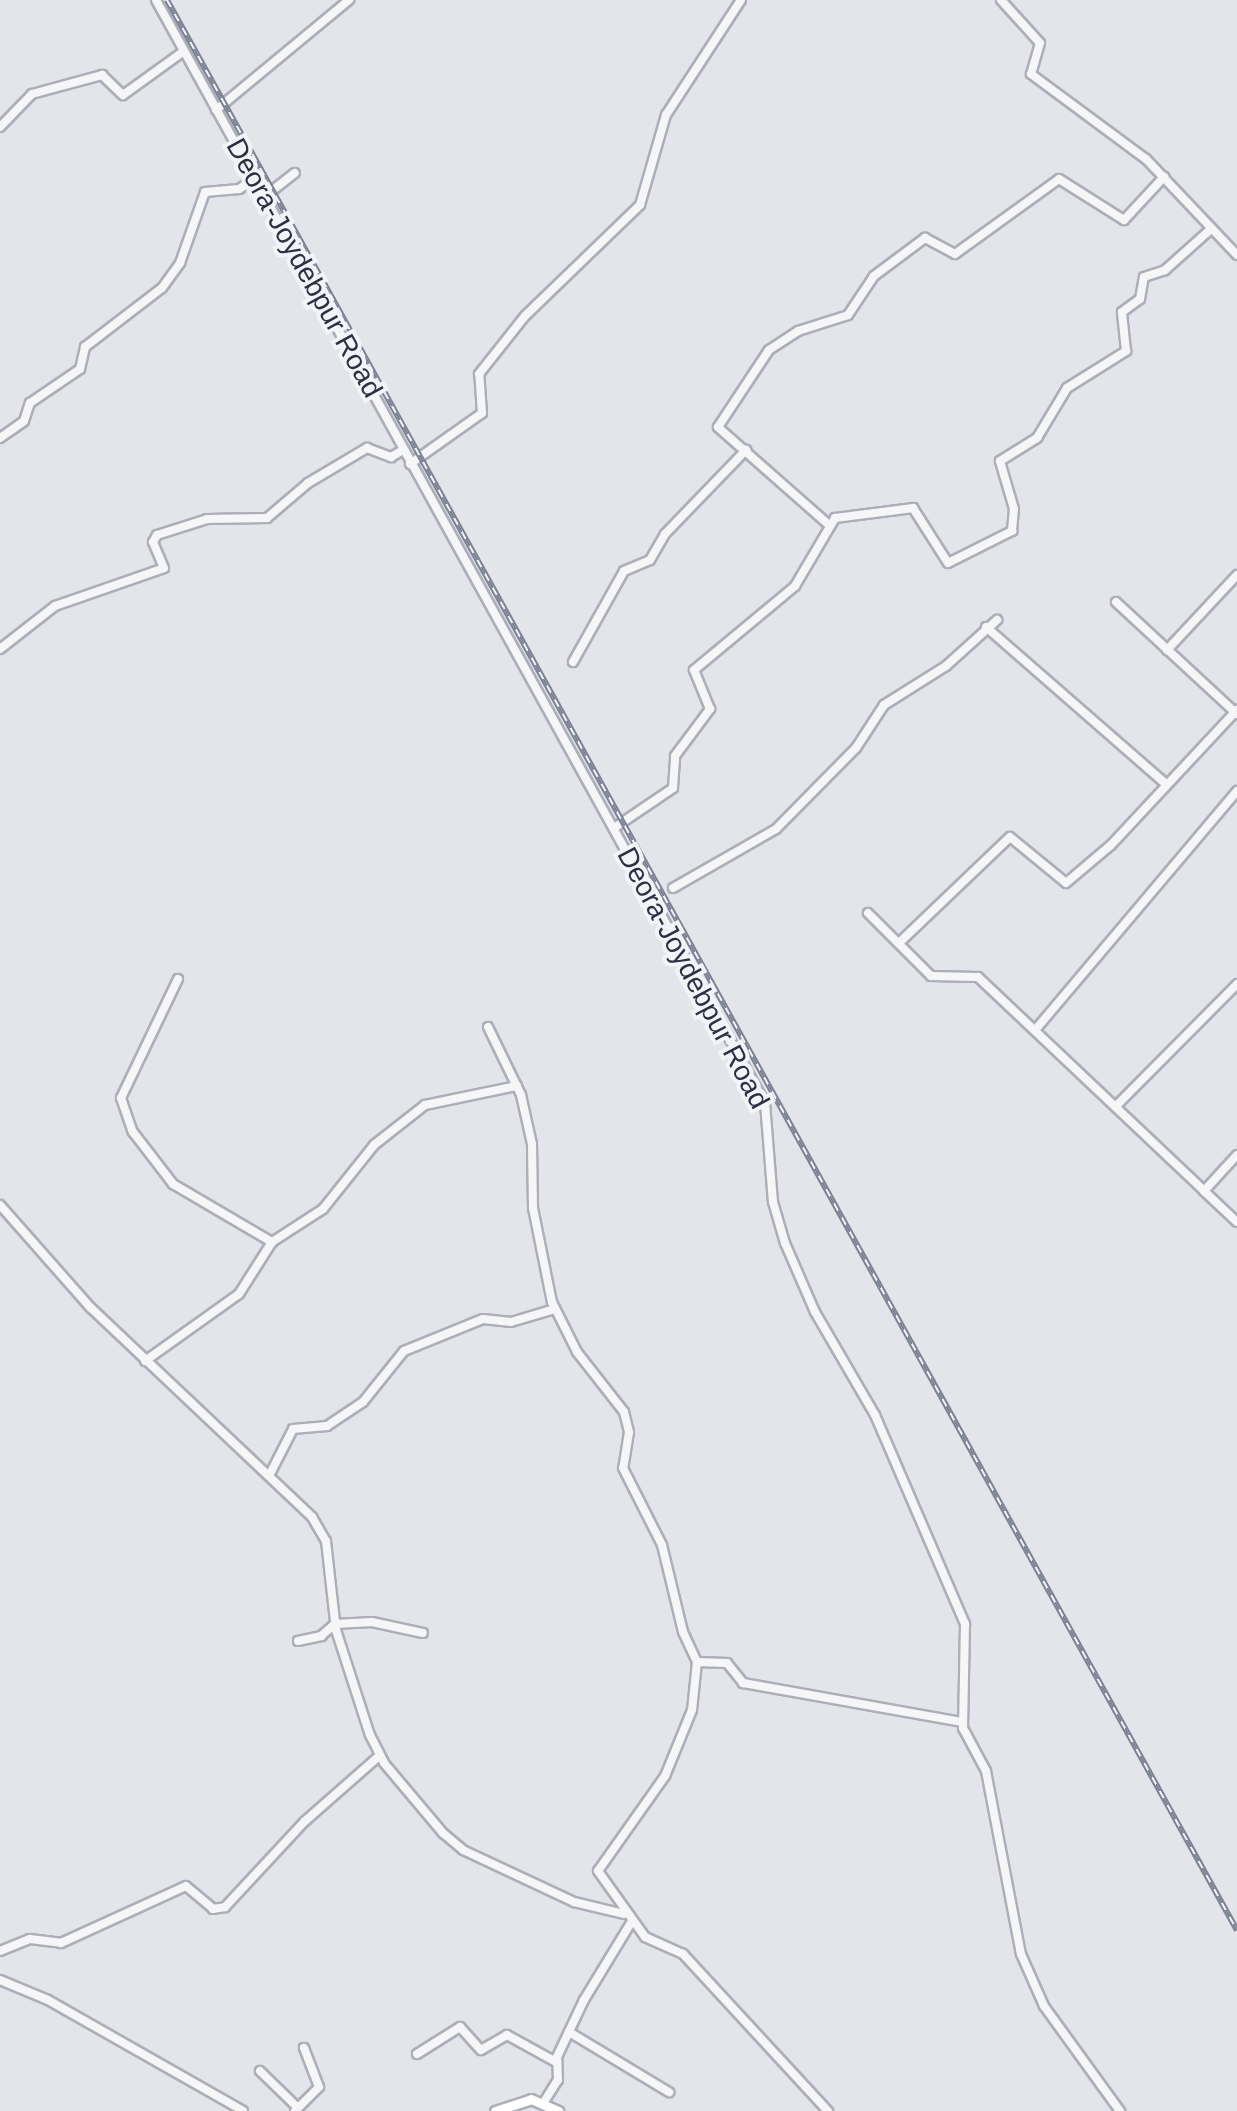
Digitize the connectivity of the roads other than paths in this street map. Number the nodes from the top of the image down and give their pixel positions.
1 (156, 0) edge
2 (349, 0) edge
3 (742, 0) edge
4 (1002, 0) edge
5 (184, 51) junction
6 (216, 110) junction
7 (0, 128) edge
8 (295, 172) dead end
9 (1164, 177) junction
10 (255, 180) junction
11 (264, 196) junction
12 (1211, 230) junction
13 (1237, 255) edge
14 (0, 438) edge
15 (404, 450) junction
16 (746, 450) junction
17 (410, 464) junction
18 (829, 525) junction
19 (1237, 575) edge
20 (1116, 602) dead end
21 (997, 620) dead end
22 (986, 626) junction
23 (0, 649) edge
24 (1167, 650) junction
25 (573, 662) dead end
26 (1236, 712) edge
27 (1166, 784) junction
28 (1237, 790) edge
29 (614, 828) junction
30 (673, 888) dead end
31 (868, 914) dead end
32 (900, 942) junction
33 (178, 979) dead end
34 (1237, 984) edge
35 (488, 1027) dead end
36 (1036, 1029) junction
37 (518, 1086) junction
38 (1116, 1106) junction
39 (1237, 1156) edge
40 (1204, 1191) junction
41 (0, 1205) edge
42 (1237, 1222) edge
43 (272, 1242) junction
44 (554, 1310) junction
45 (145, 1361) junction
46 (270, 1472) junction
47 (336, 1624) junction
48 (423, 1633) dead end
49 (298, 1641) dead end
50 (697, 1662) junction
51 (962, 1722) junction
52 (380, 1756) junction
53 (628, 1918) junction
54 (0, 1950) edge
55 (0, 1980) edge
56 (569, 2032) junction
57 (304, 2048) dead end
58 (417, 2054) dead end
59 (556, 2062) junction
60 (260, 2071) dead end
61 (669, 2092) dead end
62 (544, 2102) junction
63 (296, 2109) edge
64 (243, 2111) edge
65 (495, 2111) edge
66 (558, 2111) edge
67 (828, 2111) edge
68 (1120, 2111) edge

1 - 5 street, Deora-Joydebpur Road
2 - 6 street
3 - 17 street
4 - 9 street
5 - 6 street, Deora-Joydebpur Road
5 - 7 street
6 - 10 street, Deora-Joydebpur Road
8 - 11 street
9 - 12 street
9 - 16 street
10 - 11 street, Deora-Joydebpur Road
10 - 14 street
11 - 15 street, Deora-Joydebpur Road
12 - 13 street
12 - 18 street
15 - 17 street, Deora-Joydebpur Road
15 - 23 street
16 - 18 street
16 - 25 street
17 - 29 street, Deora-Joydebpur Road
18 - 29 street
19 - 24 street
20 - 24 street
21 - 22 street
22 - 27 street
22 - 30 street
24 - 26 street
26 - 27 street
27 - 32 street
28 - 36 street
29 - 51 street, Deora-Joydebpur Road
31 - 32 street
32 - 36 street
33 - 43 street
34 - 38 street
35 - 37 street
36 - 38 street
37 - 43 street
37 - 44 street
38 - 40 street
39 - 40 street
40 - 42 street
41 - 45 street
43 - 45 street
44 - 46 street
44 - 50 street
45 - 46 street
46 - 47 street
47 - 48 street
47 - 49 street
47 - 52 street
50 - 51 street
50 - 53 street
51 - 68 street, Deora-Joydebpur Road
52 - 53 street
52 - 54 street
53 - 56 street
53 - 67 street
55 - 64 street
56 - 59 street
56 - 61 street
57 - 63 street
58 - 59 street
59 - 62 street
60 - 63 street
62 - 65 main road
62 - 66 main road

